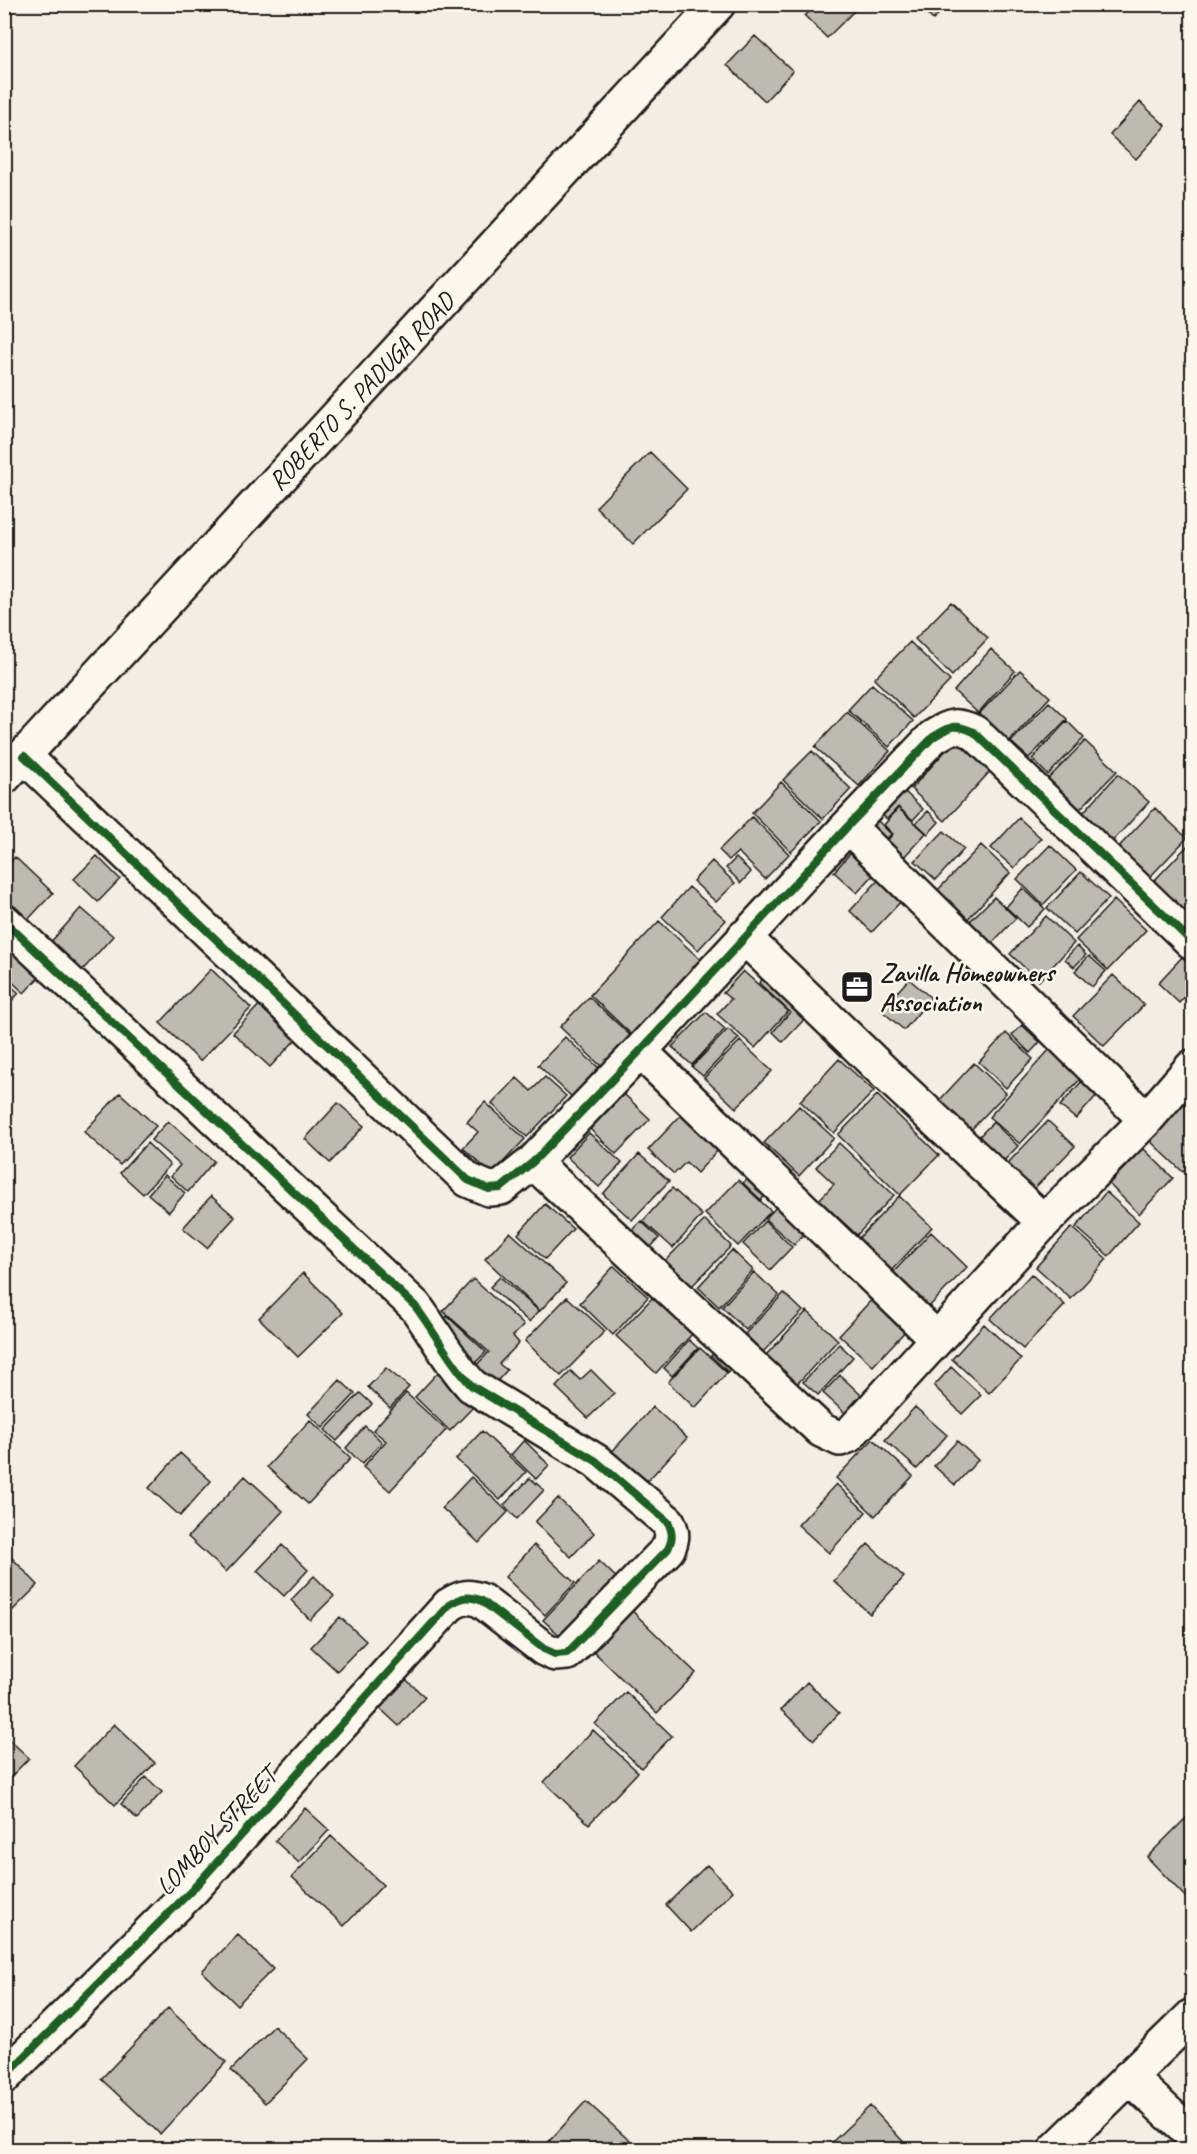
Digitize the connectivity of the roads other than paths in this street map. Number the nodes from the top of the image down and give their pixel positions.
1 (718, 4) edge
2 (14, 766) edge
3 (848, 825) junction
4 (4, 921) edge
5 (744, 937) junction
6 (1192, 942) edge
7 (640, 1051) junction
8 (1192, 1067) edge
9 (1146, 1120) junction
10 (532, 1162) junction
11 (1044, 1222) junction
12 (936, 1338) junction
13 (1192, 2016) edge
14 (1129, 2077) junction
15 (4, 2078) edge
16 (1192, 2135) edge
17 (1055, 2150) edge

1 - 2 street, ROBERTO S. PADUGA ROAD
2 - 10 street
3 - 5 street
3 - 6 street
3 - 9 street
4 - 15 street, LOMBOY STREET
5 - 7 street
5 - 11 street
7 - 10 street
7 - 12 street
8 - 9 street
9 - 11 street
10 - 12 street
11 - 12 street
13 - 14 street
14 - 16 street
14 - 17 street

